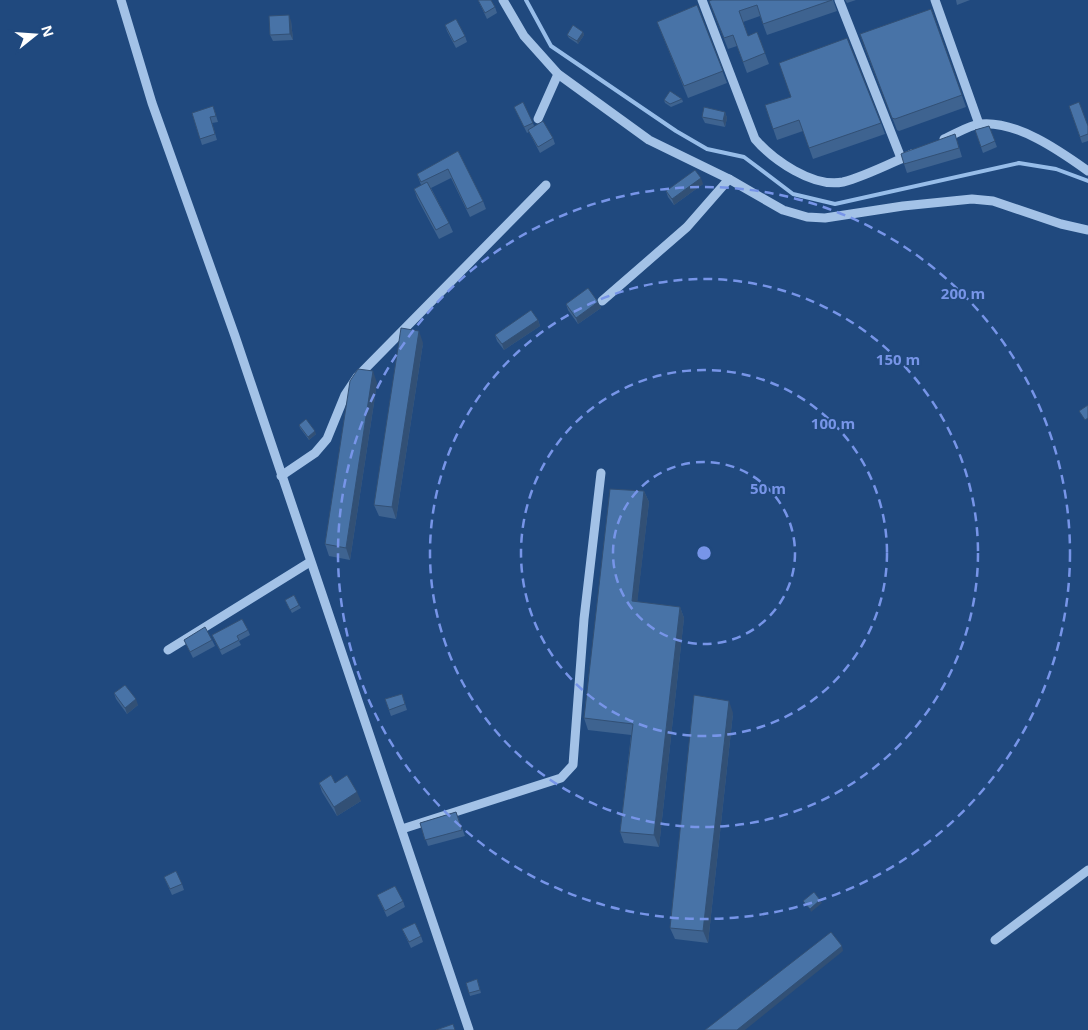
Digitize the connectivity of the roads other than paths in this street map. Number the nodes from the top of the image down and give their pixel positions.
1 (121, 0) edge
2 (503, 0) edge
3 (702, 0) edge
4 (839, 0) edge
5 (935, 0) edge
6 (558, 74) junction
7 (538, 119) dead end
8 (979, 124) junction
9 (936, 143) edge
10 (918, 151) edge
11 (901, 158) junction
12 (1088, 171) edge
13 (728, 179) junction
14 (546, 185) dead end
15 (1088, 230) edge
16 (602, 301) dead end
17 (601, 473) dead end
18 (281, 476) junction
19 (310, 562) junction
20 (168, 650) dead end
21 (402, 829) junction
22 (1088, 870) edge
23 (995, 940) dead end
24 (470, 1030) edge

1 - 18 street
2 - 6 street
3 - 11 street
4 - 11 street
5 - 8 street
6 - 7 street
6 - 13 street
8 - 9 street
8 - 12 street
10 - 11 street
13 - 15 street
13 - 16 street
14 - 18 street
17 - 21 street
18 - 19 street
19 - 20 street
19 - 21 street
21 - 24 street
22 - 23 street

